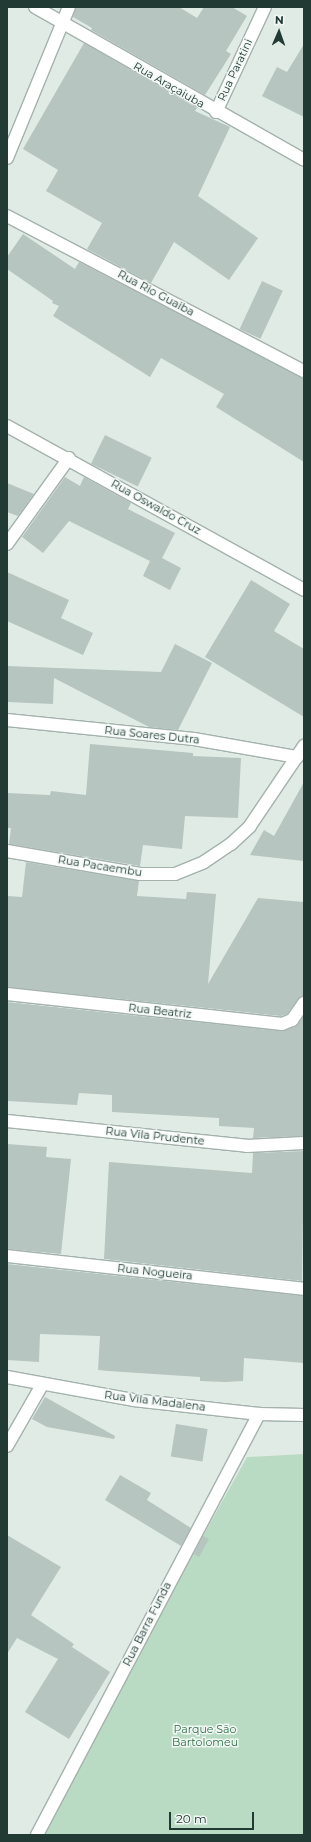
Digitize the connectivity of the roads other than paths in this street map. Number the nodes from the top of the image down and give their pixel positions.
1 (35, 7) edge
2 (69, 7) edge
3 (265, 7) edge
4 (64, 24) junction
5 (216, 112) junction
6 (7, 158) edge
7 (304, 160) edge
8 (7, 216) edge
9 (304, 371) edge
10 (7, 426) edge
11 (69, 458) junction
12 (7, 544) edge
13 (304, 590) edge
14 (7, 720) edge
15 (304, 746) edge
16 (297, 758) junction
17 (7, 852) edge
18 (7, 994) edge
19 (304, 1003) edge
20 (7, 1121) edge
21 (304, 1143) edge
22 (7, 1256) edge
23 (304, 1288) edge
24 (7, 1377) edge
25 (42, 1385) junction
26 (259, 1414) junction
27 (304, 1415) edge
28 (7, 1446) edge
29 (37, 1835) edge

1 - 4 street, Rua Araçaiuba
2 - 4 street
3 - 5 street, Rua Paratini
4 - 5 street, Rua Araçaiuba
4 - 6 street
5 - 7 street, Rua Araçaiuba
8 - 9 street, Rua Rio Guaiba
10 - 11 street, Rua Oswaldo Cruz
11 - 12 street
11 - 13 street, Rua Oswaldo Cruz
14 - 16 street, Rua Soares Dutra
15 - 16 street, Rua Pacaembu
16 - 17 street, Rua Pacaembu
18 - 19 street, Rua Beatriz
20 - 21 street, Rua Vila Prudente
22 - 23 street, Rua Nogueira
24 - 25 street, Rua Vila Madalena
25 - 26 street, Rua Vila Madalena
25 - 28 street
26 - 27 street, Rua Vila Madalena
26 - 29 street, Rua Barra Funda

